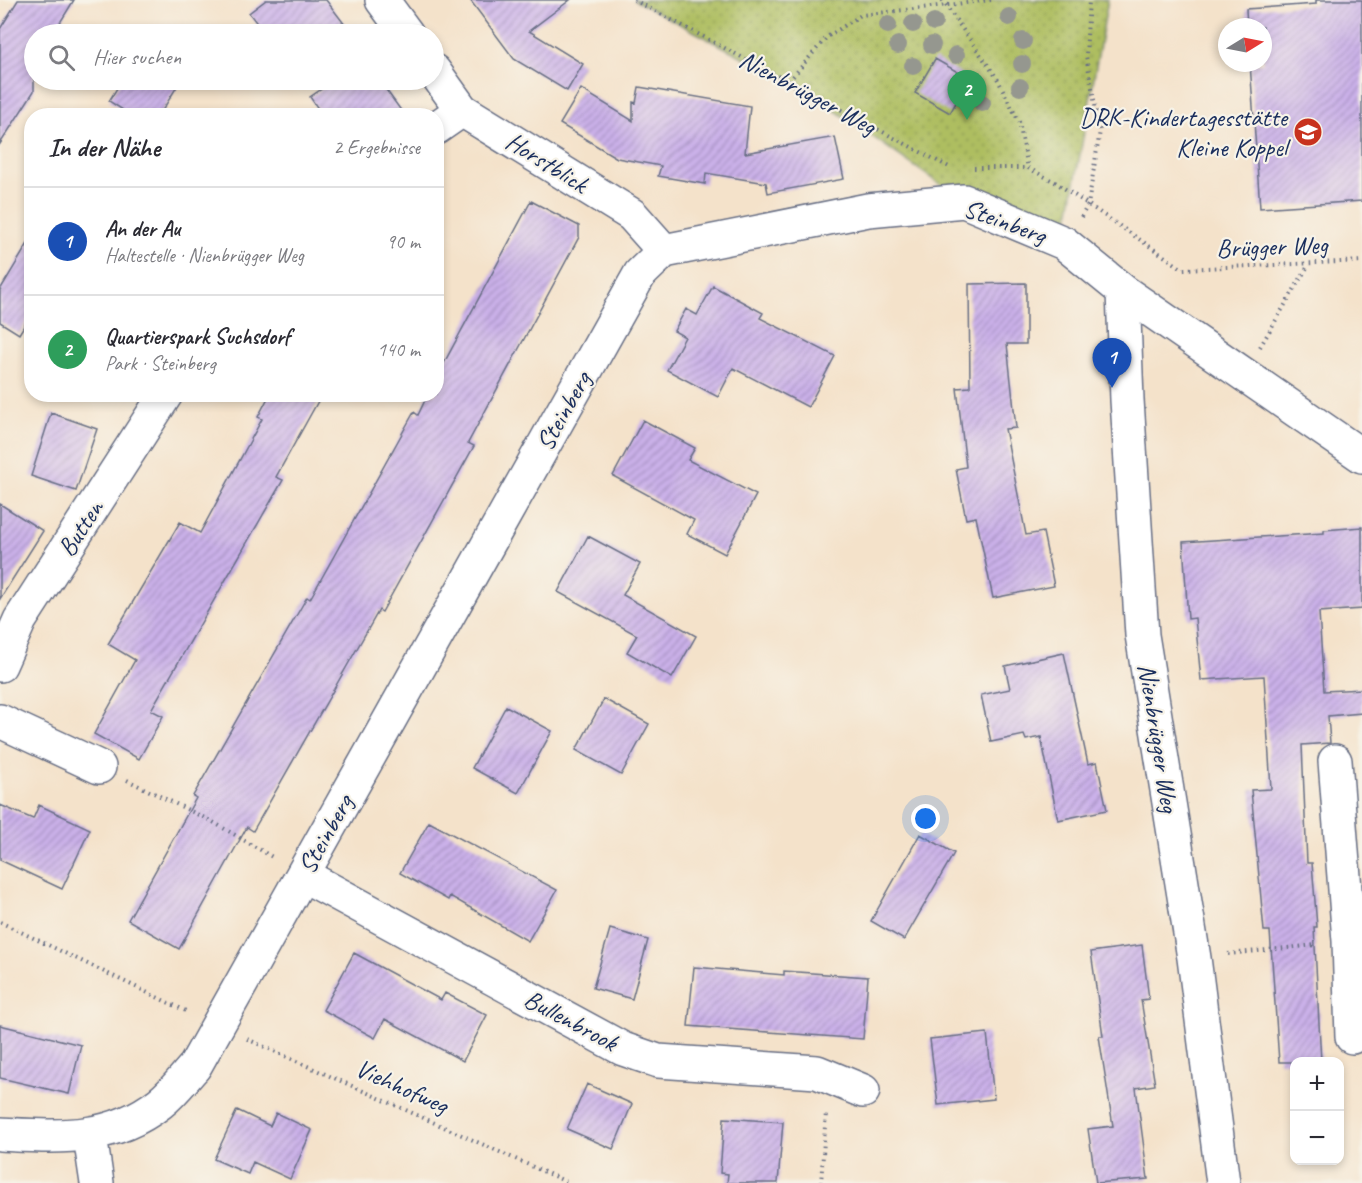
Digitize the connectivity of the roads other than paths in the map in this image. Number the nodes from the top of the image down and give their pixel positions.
1 (382, 0) edge
2 (400, 24) edge
3 (440, 90) edge
4 (449, 119) edge
5 (664, 250) junction
6 (1123, 291) junction
7 (161, 402) edge
8 (1362, 456) edge
9 (0, 665) edge
10 (0, 721) edge
11 (1335, 761) dead end
12 (99, 767) road end
13 (303, 874) junction
14 (1356, 941) edge
15 (1352, 1037) dead end
16 (862, 1091) dead end
17 (0, 1134) edge
18 (90, 1136) junction
19 (97, 1183) edge
20 (1223, 1183) edge

1 - 2 street
3 - 4 street, Horstblick
4 - 5 street, Horstblick
5 - 6 street, Steinberg
5 - 13 street, Steinberg
6 - 8 street, Steinberg
6 - 20 street, Nienbrügger Weg
7 - 9 street, Butten
10 - 12 street
11 - 14 street
13 - 16 street, Bullenbrook
13 - 18 street, Steinberg
14 - 15 street
17 - 18 street, Steinberg
18 - 19 street

